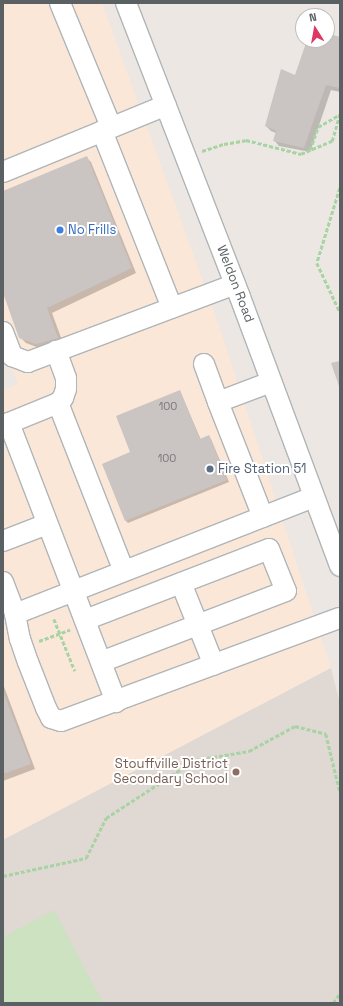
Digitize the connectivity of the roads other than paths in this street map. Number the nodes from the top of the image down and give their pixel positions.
1 (60, 3) edge
2 (126, 3) edge
3 (166, 105) junction
4 (107, 129) junction
5 (3, 172) edge
6 (235, 284) junction
7 (172, 308) junction
8 (3, 332) edge
9 (56, 351) junction
10 (204, 364) dead end
11 (271, 382) junction
12 (218, 402) junction
13 (58, 403) junction
14 (6, 424) edge
15 (314, 497) junction
16 (263, 517) junction
17 (47, 524) junction
18 (3, 541) edge
19 (340, 566) edge
20 (124, 571) junction
21 (3, 582) edge
22 (181, 583) junction
23 (73, 591) junction
24 (15, 614) junction
25 (340, 618) edge
26 (85, 622) junction
27 (198, 625) junction
28 (101, 662) junction
29 (214, 665) junction
30 (116, 702) junction

1 - 4 street
2 - 3 street, Weldon Road
3 - 4 street
3 - 6 street, Weldon Road
4 - 5 street
4 - 7 street
6 - 7 street
6 - 11 street, Weldon Road
7 - 9 street
8 - 9 street
9 - 13 street
10 - 12 street
11 - 12 street
11 - 15 street, Weldon Road
12 - 16 street
13 - 14 street
13 - 20 street
14 - 17 street
15 - 16 street
15 - 19 street, Weldon Road
16 - 20 street
17 - 18 street
17 - 23 street
20 - 23 street
21 - 24 street
22 - 26 street
22 - 27 street
22 - 27 street
23 - 24 street
23 - 26 street
24 - 30 street
25 - 29 street
26 - 28 street
27 - 28 street
27 - 29 street
28 - 30 street
29 - 30 street

